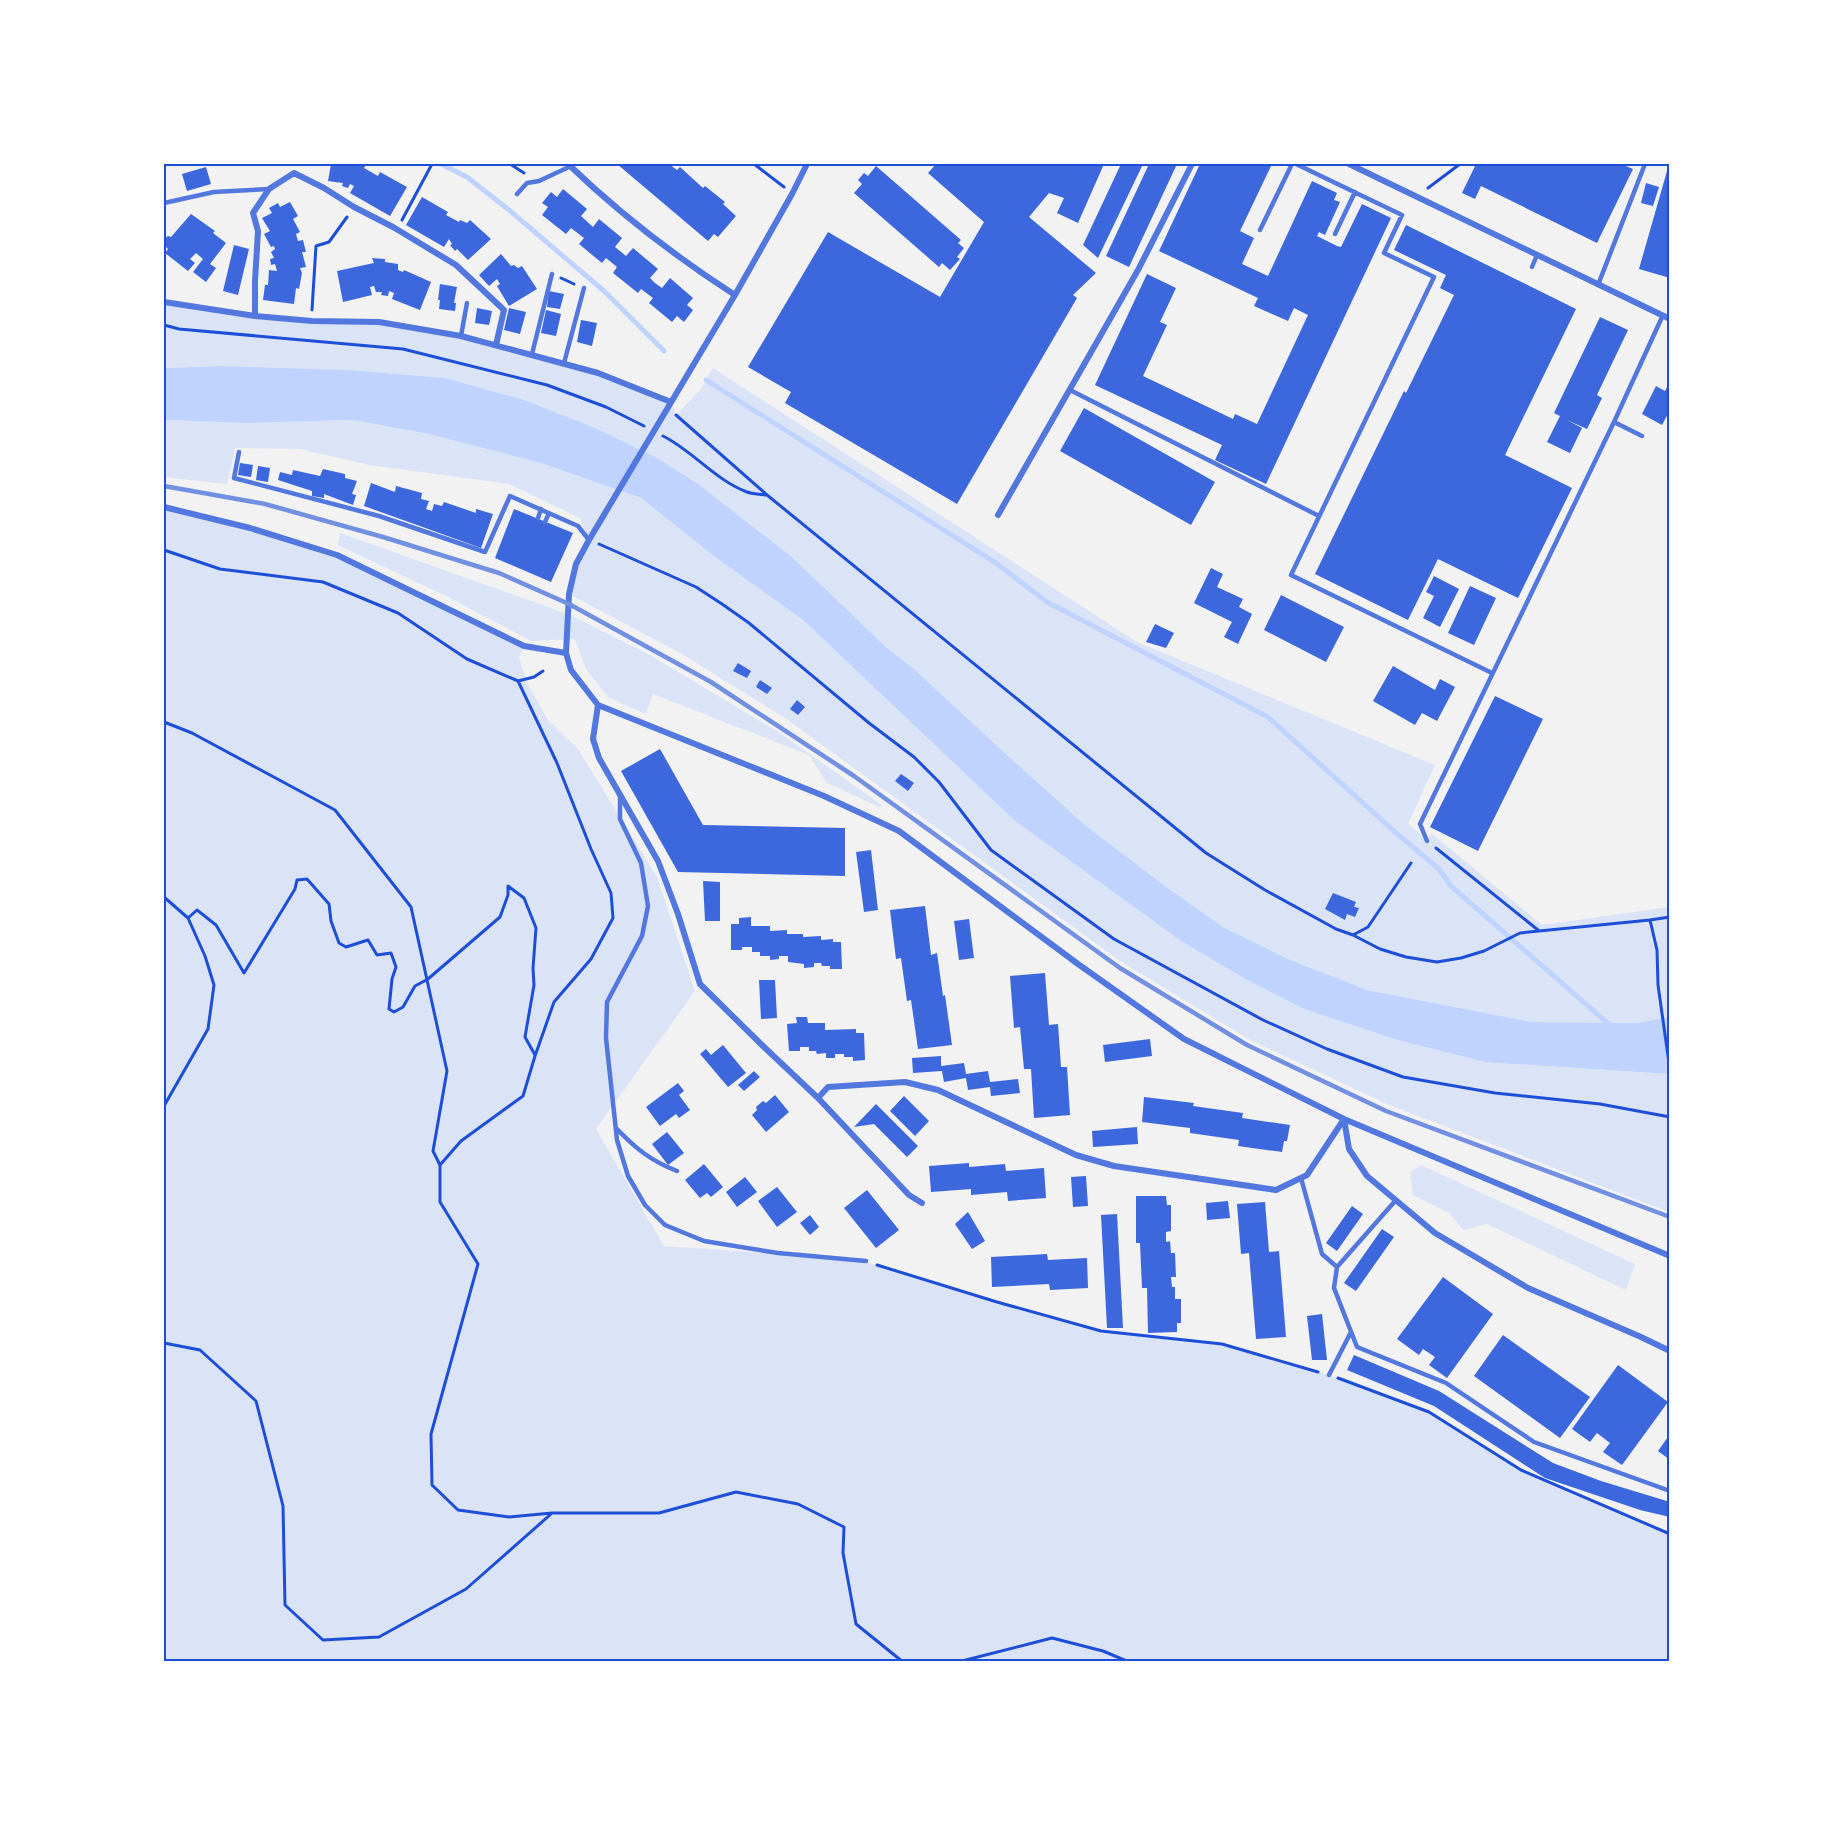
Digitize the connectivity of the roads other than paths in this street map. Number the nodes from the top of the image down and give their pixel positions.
1 (807, 164) edge
2 (1192, 164) edge
3 (1294, 164) edge
4 (1349, 164) edge
5 (1645, 164) edge
6 (570, 165) edge
7 (269, 189) junction
8 (1355, 192) junction
9 (517, 194) dead end
10 (164, 203) edge
11 (1623, 221) junction
12 (1631, 224) dead end
13 (1260, 230) dead end
14 (1335, 234) dead end
15 (1537, 255) junction
16 (1532, 267) dead end
17 (552, 274) road end
18 (1599, 285) junction
19 (584, 288) road end
20 (735, 295) junction
21 (164, 302) edge
22 (467, 303) dead end
23 (255, 316) junction
24 (1666, 317) edge
25 (461, 336) junction
26 (496, 345) junction
27 (532, 354) junction
28 (564, 363) junction
29 (1070, 390) junction
30 (671, 402) junction
31 (1614, 422) junction
32 (1642, 436) dead end
33 (239, 452) dead end
34 (164, 507) edge
35 (541, 510) junction
36 (549, 513) junction
37 (998, 515) dead end
38 (1319, 516) junction
39 (538, 518) dead end
40 (545, 522) dead end
41 (589, 540) junction
42 (566, 652) junction
43 (1492, 673) junction
44 (598, 705) junction
45 (620, 794) junction
46 (1428, 841) road end
47 (818, 1098) junction
48 (1344, 1119) junction
49 (616, 1128) junction
50 (677, 1172) dead end
51 (1301, 1178) junction
52 (1396, 1200) junction
53 (922, 1203) dead end
54 (1670, 1256) edge
55 (866, 1261) road end
56 (1337, 1268) junction
57 (1351, 1332) junction
58 (1670, 1351) edge
59 (1329, 1375) road end
60 (1670, 1491) edge

1 - 20 street
2 - 29 street
3 - 8 lane
3 - 13 lane
4 - 15 street
5 - 11 lane
6 - 9 lane
6 - 20 street
7 - 10 lane
7 - 23 street
7 - 26 street
8 - 14 lane
8 - 38 lane
11 - 12 lane
11 - 18 lane
15 - 16 lane
15 - 18 street
17 - 27 lane
18 - 24 street
19 - 28 lane
20 - 30 street
21 - 23 street
22 - 25 lane
23 - 25 street
24 - 31 lane
25 - 26 street
26 - 27 street
27 - 28 street
28 - 30 street
29 - 37 street
29 - 38 lane
30 - 41 street
31 - 32 lane
31 - 43 lane
33 - 35 lane
34 - 42 street
35 - 36 lane
35 - 39 lane
36 - 40 lane
36 - 41 lane
38 - 43 lane
41 - 42 street
42 - 44 street
43 - 46 lane
44 - 45 street
44 - 48 street
45 - 47 street
45 - 49 lane
47 - 51 street
47 - 53 street
48 - 51 street
48 - 52 street
48 - 54 street
49 - 50 lane
49 - 55 lane
51 - 56 lane
52 - 56 lane
52 - 58 street
56 - 57 lane
57 - 59 lane
57 - 60 lane

